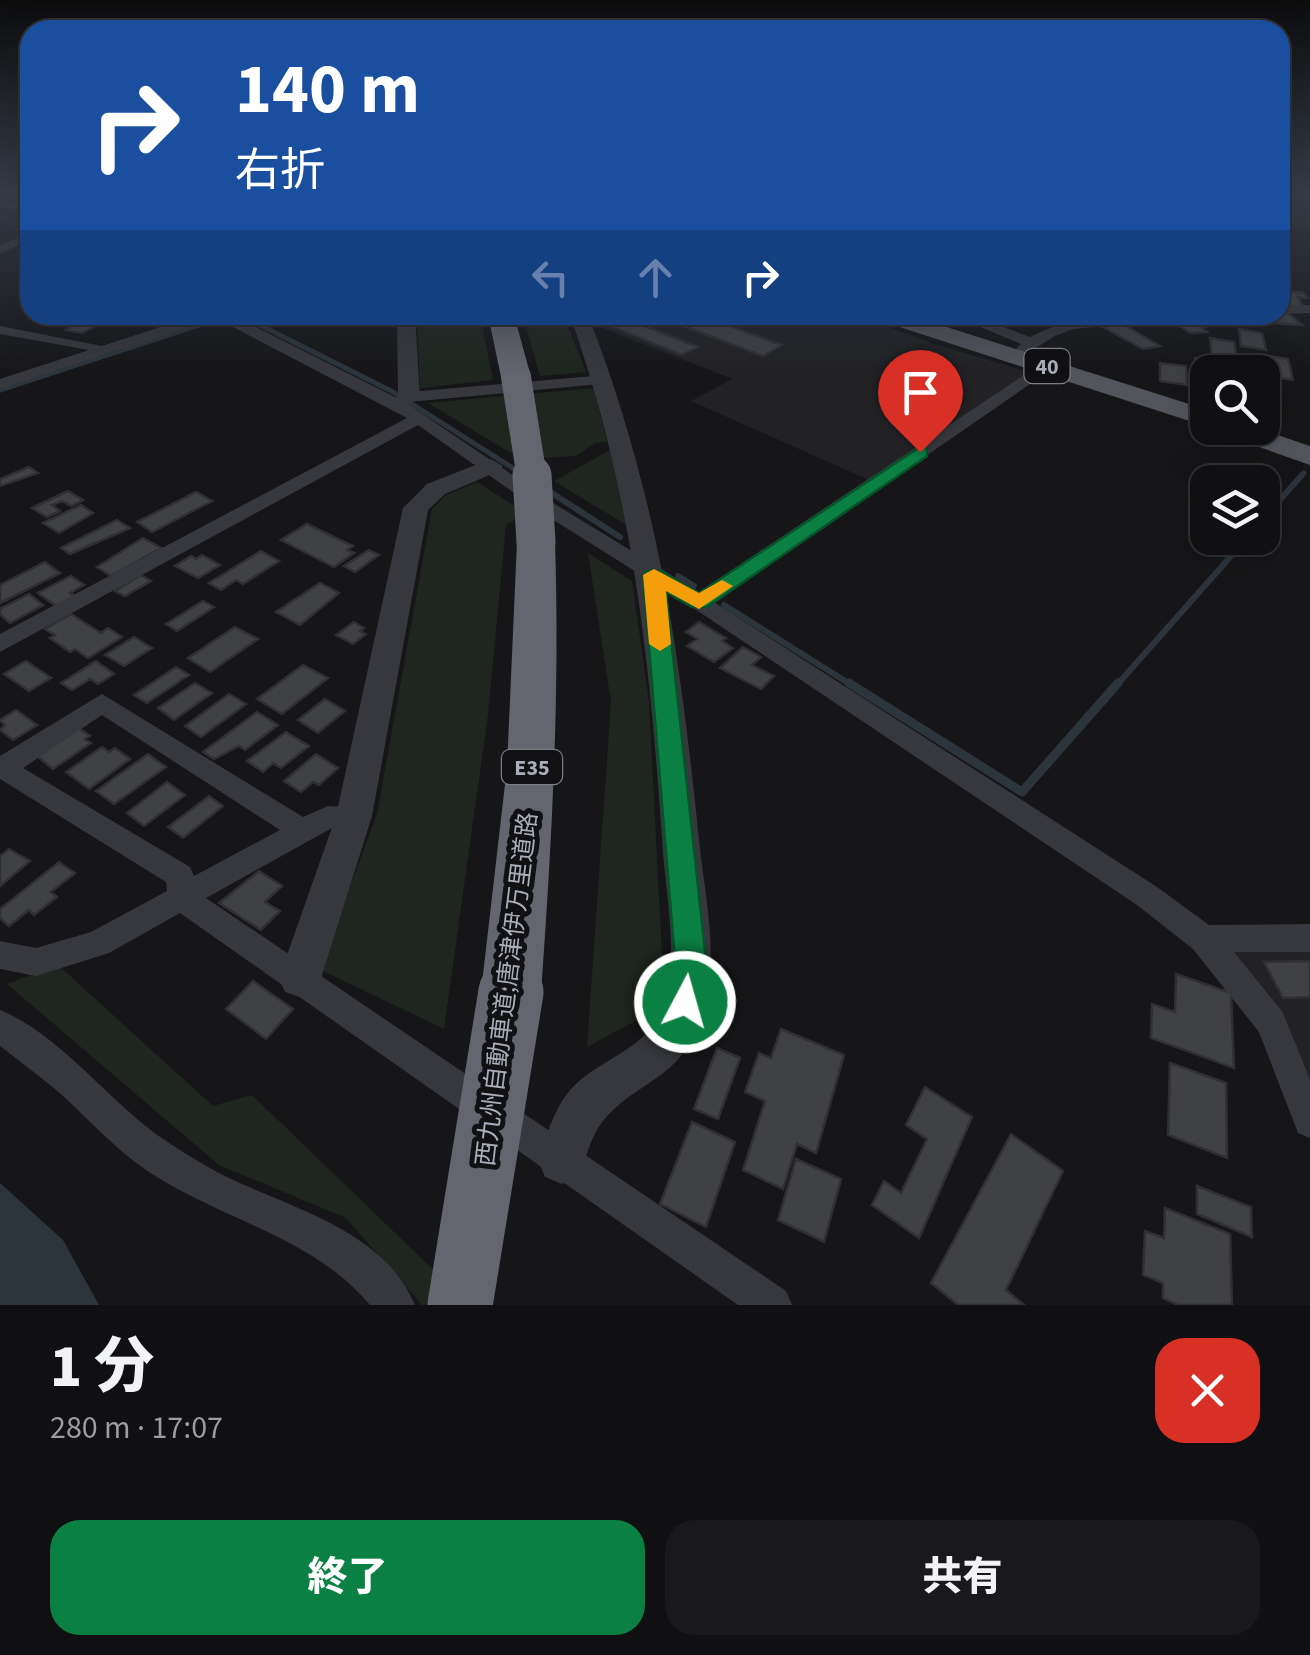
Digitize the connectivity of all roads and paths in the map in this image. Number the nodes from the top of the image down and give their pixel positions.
1 (181, 325) edge
2 (242, 325) edge
3 (406, 325) edge
4 (503, 325) edge
5 (587, 325) edge
6 (926, 325) edge
7 (978, 325) edge
8 (1059, 325) edge
9 (1090, 325) edge
10 (1064, 328) junction
11 (0, 330) edge
12 (1023, 349) junction
13 (100, 352) junction
14 (1047, 366) junction
15 (604, 380) junction
16 (0, 384) edge
17 (404, 401) junction
18 (1190, 413) edge
19 (420, 418) junction
20 (1279, 445) edge
21 (1310, 456) edge
22 (491, 466) junction
23 (654, 575) junction
24 (699, 602) junction
25 (0, 644) edge
26 (1, 767) edge
27 (354, 816) junction
28 (302, 831) junction
29 (182, 898) junction
30 (1310, 938) edge
31 (1204, 940) junction
32 (0, 955) edge
33 (300, 978) junction
34 (0, 1026) edge
35 (1310, 1121) edge
36 (562, 1160) junction
37 (396, 1305) edge
38 (460, 1305) edge
39 (772, 1305) edge

1 - 13 street
2 - 17 street
3 - 17 street
4 - 38 highway, 西九州自動車道;唐津伊万里道路 / E35, bridge
5 - 15 street
6 - 12 main road, 40
7 - 12 street
8 - 10 street
9 - 10 street
10 - 12 street
11 - 13 street
12 - 14 main road, 40
13 - 16 street
14 - 18 main road, 40
14 - 24 street
15 - 17 street
15 - 23 street
17 - 19 street
19 - 22 street
19 - 25 street
20 - 21 main road
22 - 23 street
22 - 27 street
23 - 24 street
23 - 36 street
24 - 31 street
26 - 28 street
26 - 29 street
27 - 28 street
27 - 33 street
28 - 29 street
29 - 32 street
29 - 33 street
30 - 31 street
31 - 35 street
33 - 36 street
34 - 37 street
36 - 39 street

